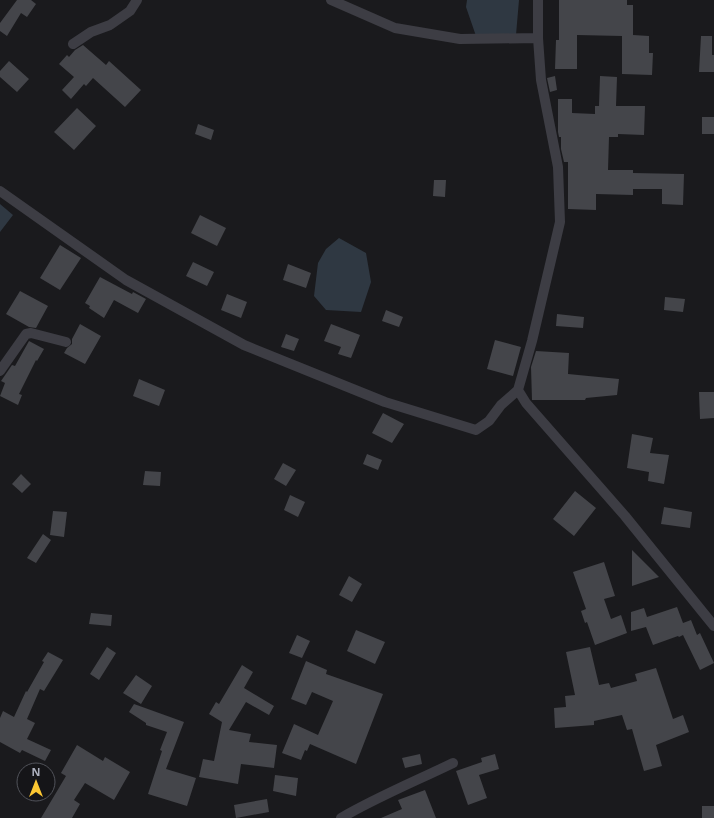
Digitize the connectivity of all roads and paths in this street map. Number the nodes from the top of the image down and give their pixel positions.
1 (137, 0) edge
2 (331, 0) edge
3 (538, 0) edge
4 (538, 38) junction
5 (73, 44) dead end
6 (0, 191) edge
7 (66, 342) dead end
8 (0, 371) edge
9 (518, 390) junction
10 (714, 626) edge
11 (453, 763) dead end
12 (341, 818) edge

1 - 5 street
2 - 4 street
3 - 4 street
4 - 9 street
6 - 9 street
7 - 8 street
9 - 10 street
11 - 12 street

